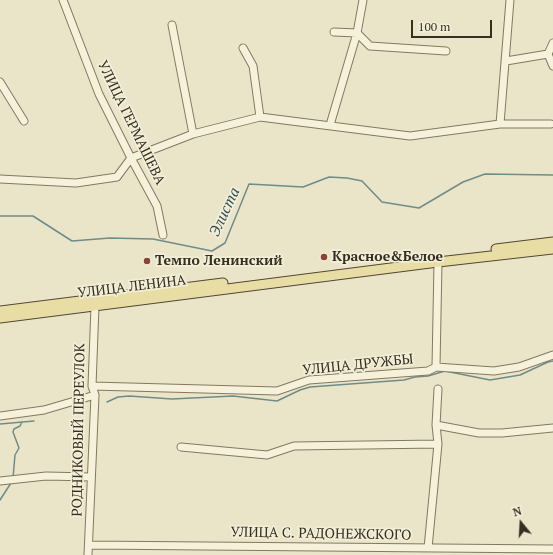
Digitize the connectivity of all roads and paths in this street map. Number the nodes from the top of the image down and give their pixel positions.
1 (63, 0) edge
2 (362, 0) edge
3 (510, 0) edge
4 (172, 25) dead end
5 (334, 32) dead end
6 (357, 33) junction
7 (553, 43) edge
8 (243, 48) dead end
9 (446, 51) dead end
10 (548, 54) junction
11 (506, 61) junction
12 (553, 66) edge
13 (0, 82) edge
14 (260, 117) junction
15 (24, 122) dead end
16 (500, 124) junction
17 (551, 124) dead end
18 (330, 125) junction
19 (193, 134) junction
20 (131, 158) junction
21 (0, 179) edge
22 (163, 235) dead end
23 (553, 242) edge
24 (553, 249) edge
25 (438, 262) junction
26 (95, 302) junction
27 (0, 311) edge
28 (0, 318) edge
29 (553, 355) edge
30 (436, 367) junction
31 (92, 386) junction
32 (438, 389) dead end
33 (95, 395) junction
34 (0, 416) edge
35 (436, 425) junction
36 (553, 428) edge
37 (438, 444) junction
38 (181, 447) dead end
39 (91, 477) junction
40 (0, 481) edge
41 (89, 545) junction
42 (428, 548) junction
43 (553, 549) edge
44 (401, 552) edge
45 (88, 555) edge

1 - 20 street, УЛИЦА ГЕРМАШЕВА
2 - 6 street
3 - 11 street
4 - 19 street
5 - 6 street
6 - 9 street
6 - 18 street
7 - 10 street
8 - 14 street
10 - 11 street
10 - 12 street
11 - 16 street
13 - 15 street
14 - 18 street
14 - 19 street
16 - 17 street
16 - 18 street
19 - 20 street
20 - 21 street
20 - 22 street, УЛИЦА ГЕРМАШЕВА
23 - 26 main road, УЛИЦА ЛЕНИНА
24 - 25 main road, УЛИЦА ЛЕНИНА
25 - 26 main road, УЛИЦА ЛЕНИНА
25 - 30 street
26 - 27 main road, УЛИЦА ЛЕНИНА
26 - 28 main road, УЛИЦА ЛЕНИНА
26 - 31 street, РОДНИКОВЫЙ ПЕРЕУЛОК
29 - 30 street, УЛИЦА ДРУЖБЫ
30 - 31 street, УЛИЦА ДРУЖБЫ
31 - 33 street, РОДНИКОВЫЙ ПЕРЕУЛОК
32 - 35 street
33 - 34 street
33 - 39 street, РОДНИКОВЫЙ ПЕРЕУЛОК
35 - 36 street
35 - 37 street
37 - 38 street
37 - 42 street
39 - 40 street
39 - 41 street, РОДНИКОВЫЙ ПЕРЕУЛОК
41 - 44 street, УЛИЦА С. РАДОНЕЖСКОГО
41 - 45 street, РОДНИКОВЫЙ ПЕРЕУЛОК
42 - 43 street, УЛИЦА С. РАДОНЕЖСКОГО
42 - 44 street, УЛИЦА С. РАДОНЕЖСКОГО

